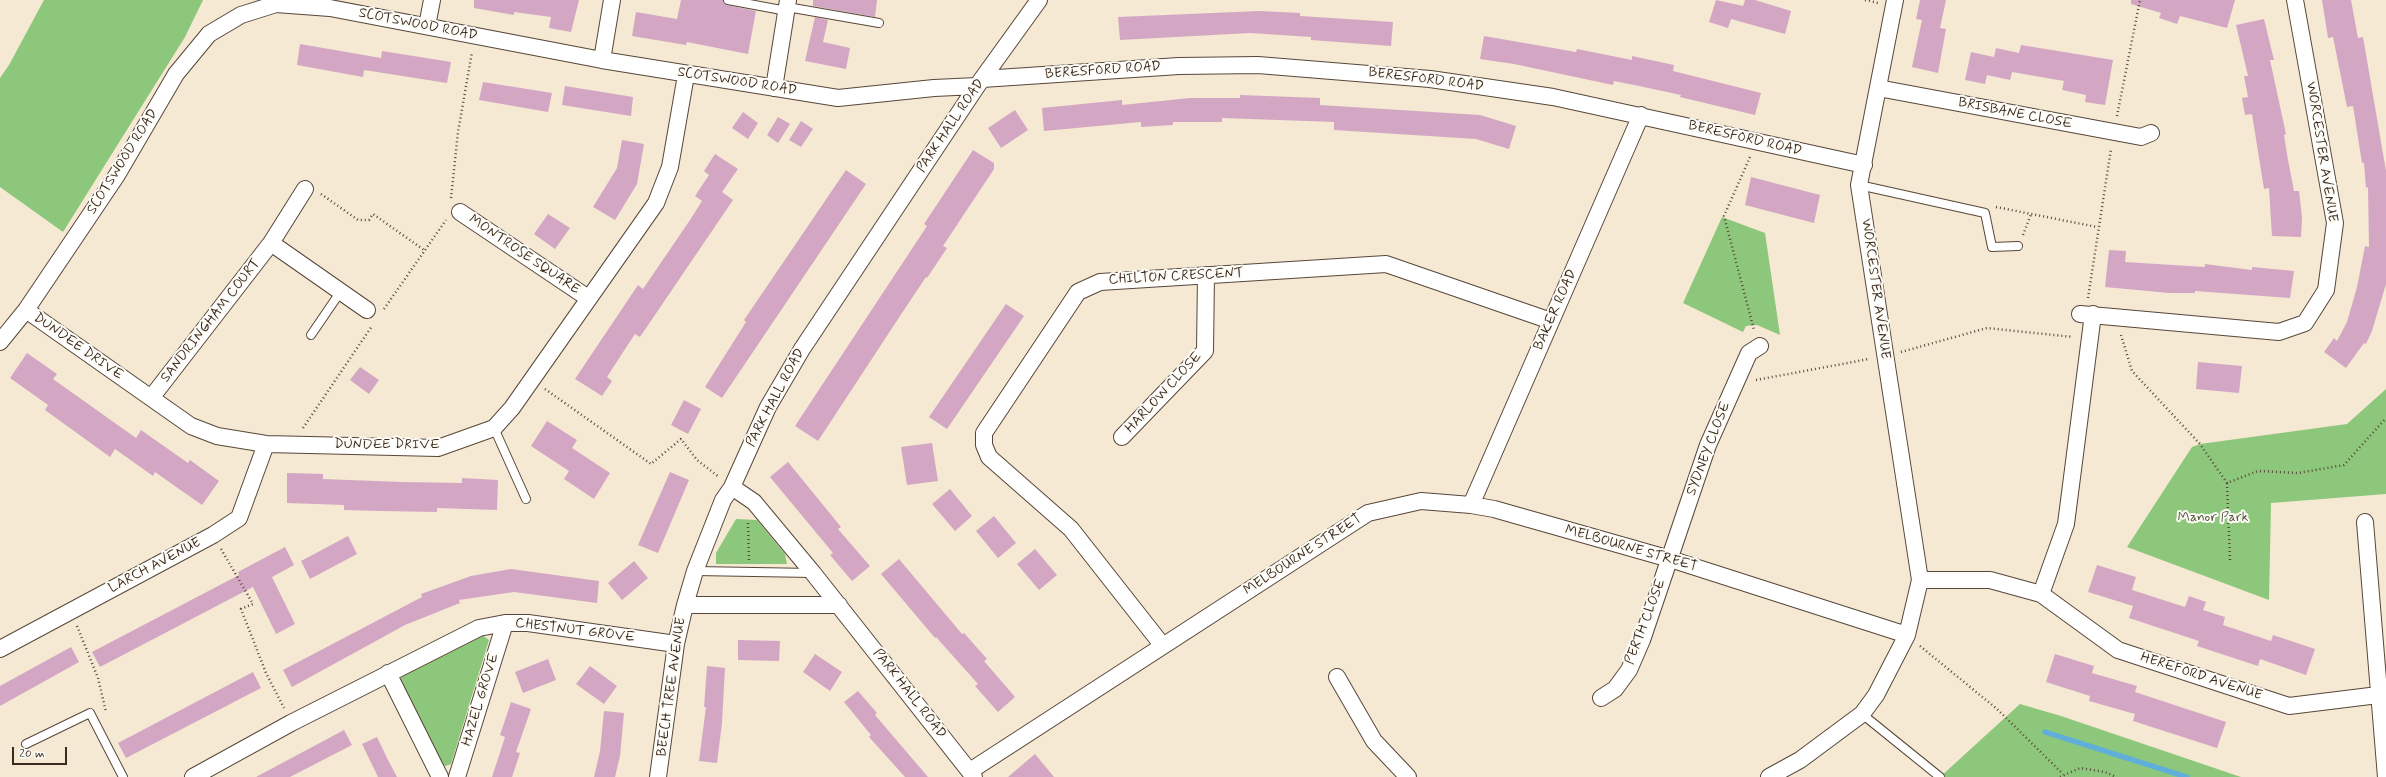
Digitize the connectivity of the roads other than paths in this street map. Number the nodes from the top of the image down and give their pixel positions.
1 (432, 0) edge
2 (612, 0) edge
3 (728, 0) edge
4 (1039, 0) edge
5 (1895, 0) edge
6 (2295, 0) edge
7 (787, 6) edge
8 (879, 23) dead end
9 (427, 26) junction
10 (602, 60) junction
11 (686, 75) junction
12 (980, 82) junction
13 (774, 88) junction
14 (1878, 88) junction
15 (1641, 115) junction
16 (2151, 133) dead end
17 (1864, 165) junction
18 (1859, 185) junction
19 (305, 189) road end
20 (453, 211) road end
21 (271, 243) junction
22 (2018, 246) road end
23 (1206, 275) junction
24 (341, 291) junction
25 (588, 298) junction
26 (26, 310) junction
27 (374, 315) road end
28 (1551, 322) junction
29 (310, 336) dead end
30 (0, 342) edge
31 (1760, 346) road end
32 (151, 398) junction
33 (494, 428) junction
34 (1122, 437) dead end
35 (266, 444) junction
36 (732, 487) junction
37 (526, 498) dead end
38 (1471, 505) junction
39 (2365, 522) dead end
40 (1670, 559) junction
41 (695, 571) junction
42 (813, 573) junction
43 (1920, 580) junction
44 (2041, 594) junction
45 (685, 605) junction
46 (839, 605) junction
47 (505, 623) junction
48 (1907, 635) junction
49 (676, 644) junction
50 (1163, 646) junction
51 (0, 649) edge
52 (388, 673) junction
53 (1337, 677) dead end
54 (2378, 694) junction
55 (1601, 698) dead end
56 (1862, 714) junction
57 (26, 744) dead end
58 (972, 774) edge
59 (124, 777) edge
60 (193, 777) edge
61 (440, 777) edge
62 (457, 777) edge
63 (658, 777) edge
64 (1408, 777) edge
65 (1769, 777) edge
66 (1940, 777) edge
67 (2386, 777) edge

1 - 9 street
2 - 10 street
3 - 7 lane
4 - 12 street, PARK HALL ROAD
5 - 14 street, WORCESTER AVENUE
6 - 44 street, WORCESTER AVENUE
7 - 8 lane
7 - 13 street
9 - 10 street, SCOTSWOOD ROAD
9 - 26 street, SCOTSWOOD ROAD
10 - 11 street, SCOTSWOOD ROAD
11 - 13 street, SCOTSWOOD ROAD
11 - 25 street, DUNDEE DRIVE
12 - 13 street, SCOTSWOOD ROAD
12 - 15 street, BERESFORD ROAD
12 - 36 street, PARK HALL ROAD
14 - 16 street, BRISBANE CLOSE
14 - 17 street, WORCESTER AVENUE
15 - 17 street, BERESFORD ROAD
15 - 28 street, BAKER ROAD
17 - 18 street, WORCESTER AVENUE
18 - 22 lane
18 - 43 street, WORCESTER AVENUE
19 - 21 street, SANDRINGHAM COURT
20 - 25 street, MONTROSE SQUARE
21 - 24 street
21 - 32 street, SANDRINGHAM COURT
23 - 28 street, CHILTON CRESCENT
23 - 34 street, HARLOW CLOSE
23 - 50 street, CHILTON CRESCENT
24 - 27 street
24 - 29 lane
25 - 33 street, DUNDEE DRIVE
26 - 30 street, SCOTSWOOD ROAD
26 - 32 street, DUNDEE DRIVE
28 - 38 street, BAKER ROAD
31 - 40 street, SYDNEY CLOSE
32 - 35 street, DUNDEE DRIVE
33 - 35 street, DUNDEE DRIVE
33 - 37 lane
35 - 51 street, LARCH AVENUE
36 - 41 street, BEECH TREE AVENUE
36 - 42 street, PARK HALL ROAD
38 - 40 street, MELBOURNE STREET
38 - 50 street, MELBOURNE STREET
39 - 54 street
40 - 48 street, MELBOURNE STREET
40 - 55 street, PERTH CLOSE
41 - 42 lane
41 - 45 street, BEECH TREE AVENUE
42 - 46 street, PARK HALL ROAD
43 - 44 street
43 - 48 street, WORCESTER AVENUE
44 - 54 street, HEREFORD AVENUE
45 - 46 street
45 - 49 street, BEECH TREE AVENUE
46 - 58 street, PARK HALL ROAD
47 - 49 street, CHESTNUT GROVE
47 - 52 street, CHESTNUT GROVE
47 - 62 street, HAZEL GROVE
48 - 56 street, WORCESTER AVENUE
49 - 63 street, BEECH TREE AVENUE
50 - 58 street, MELBOURNE STREET
52 - 60 street, CHESTNUT GROVE
52 - 61 street
53 - 64 street
54 - 67 street
56 - 65 street, WORCESTER AVENUE
56 - 66 lane
57 - 59 lane

